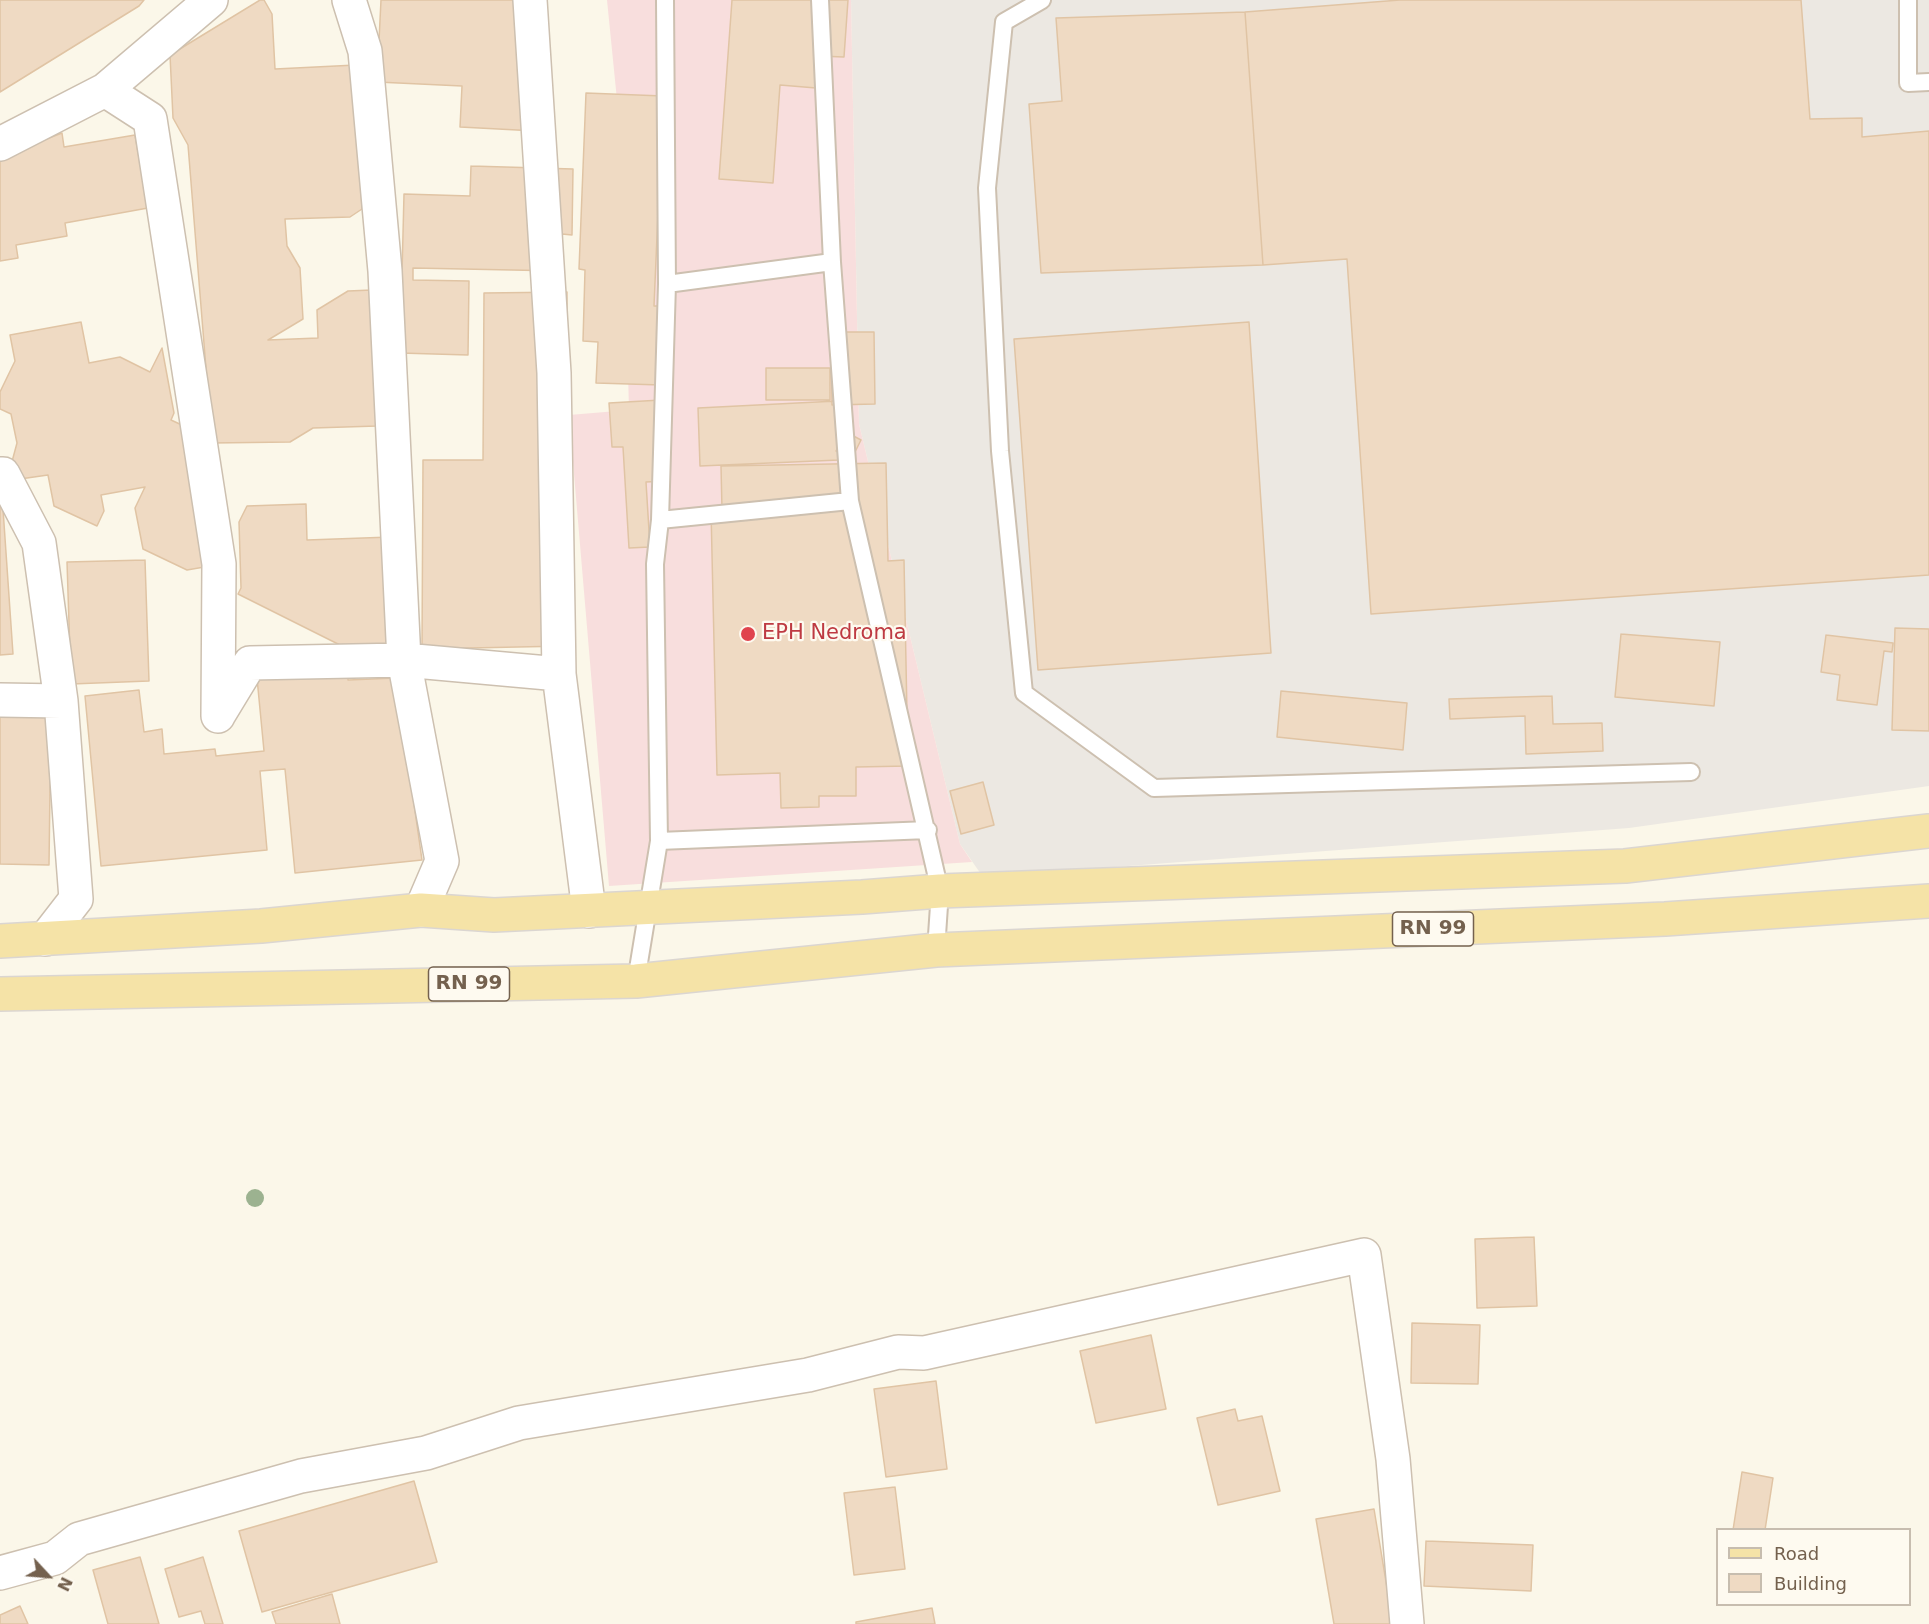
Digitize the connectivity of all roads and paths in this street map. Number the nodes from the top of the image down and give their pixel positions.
1 (211, 0) edge
2 (350, 0) edge
3 (530, 0) edge
4 (665, 0) edge
5 (820, 0) edge
6 (1042, 0) edge
7 (1908, 0) edge
8 (1929, 82) edge
9 (105, 90) junction
10 (0, 144) edge
11 (832, 262) junction
12 (667, 284) junction
13 (0, 474) edge
14 (850, 501) junction
15 (660, 520) junction
16 (404, 660) junction
17 (559, 674) junction
18 (0, 700) edge
19 (61, 701) junction
20 (1691, 772) dead end
21 (928, 830) junction
22 (1929, 831) edge
23 (659, 841) junction
24 (940, 891) junction
25 (1929, 901) edge
26 (649, 908) junction
27 (421, 910) junction
28 (589, 911) junction
29 (45, 939) junction
30 (0, 941) edge
31 (936, 950) junction
32 (636, 981) junction
33 (0, 994) edge
34 (0, 1573) edge
35 (1407, 1624) edge

1 - 9 street
2 - 16 street
3 - 17 street
4 - 12 lane
5 - 11 lane
6 - 20 lane
7 - 8 lane
9 - 10 street
9 - 16 street
11 - 12 lane
11 - 14 lane
12 - 15 lane
13 - 19 street
14 - 15 lane
14 - 21 lane
15 - 23 lane
16 - 17 street
16 - 27 street
17 - 28 street
18 - 19 street
19 - 29 street
21 - 23 lane
21 - 24 lane
22 - 24 main road
23 - 26 lane
24 - 26 main road
24 - 31 lane
25 - 31 main road, RN 99
26 - 28 main road
26 - 32 lane
27 - 28 main road
27 - 29 main road
29 - 30 main road
31 - 32 main road, RN 99
32 - 33 main road, RN 99
34 - 35 street

